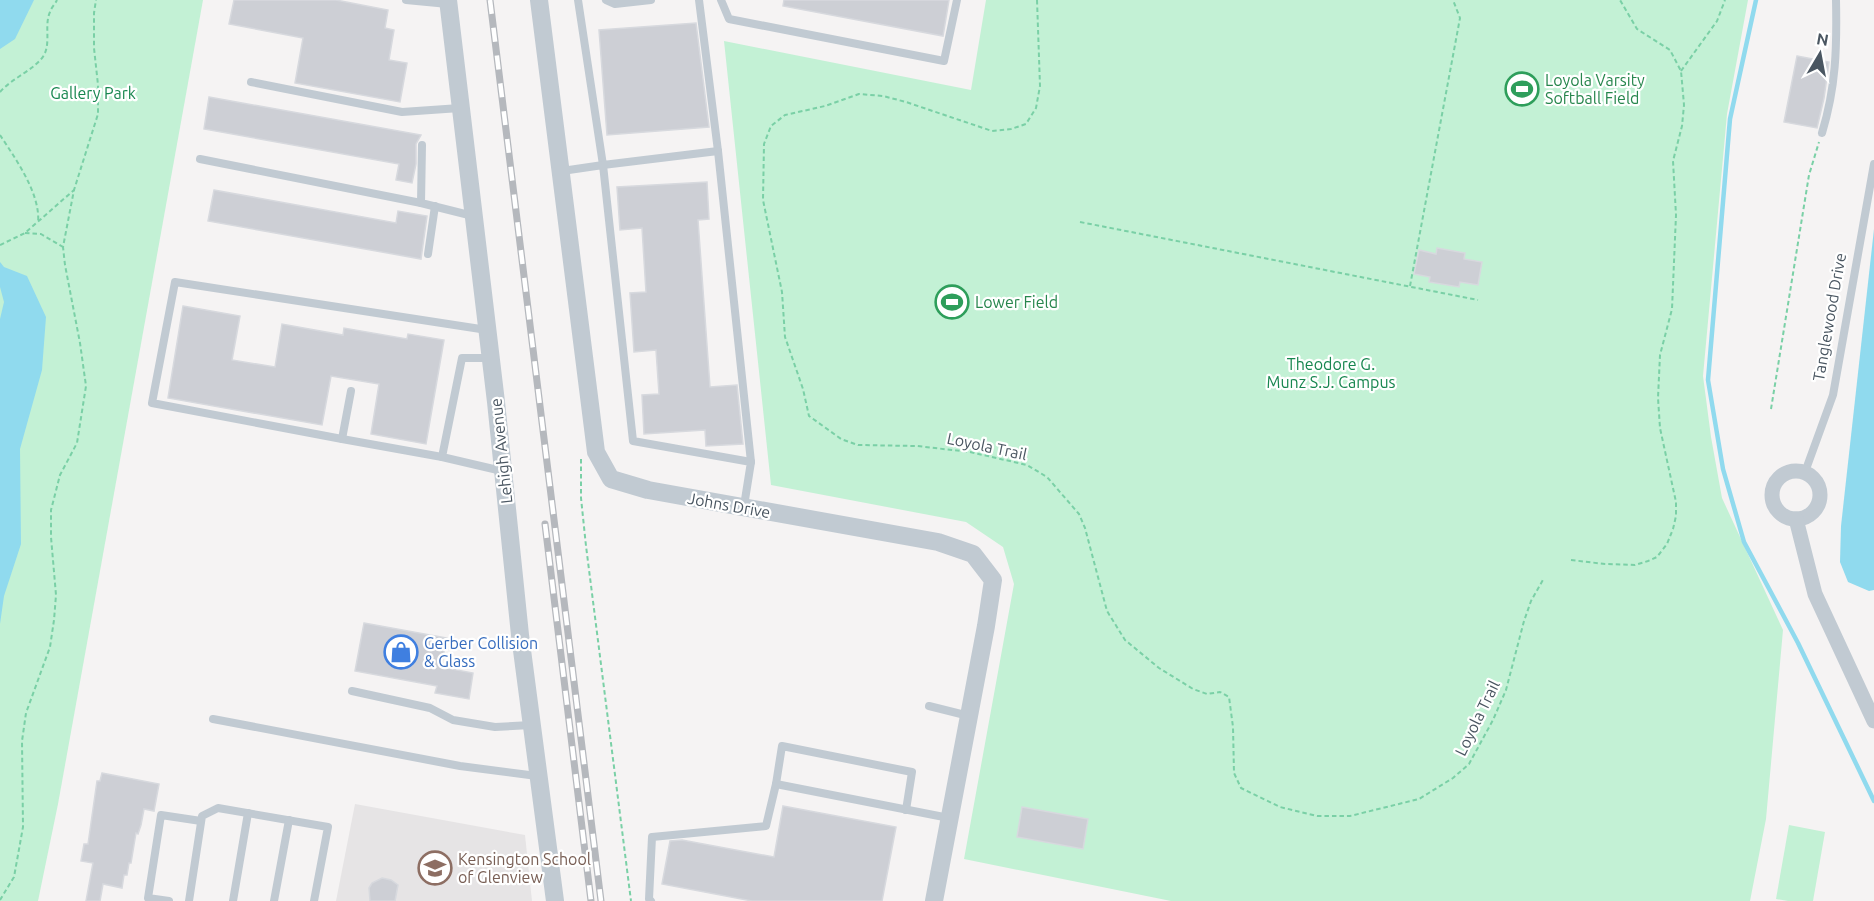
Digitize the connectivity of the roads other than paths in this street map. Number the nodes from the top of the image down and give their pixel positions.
1 (406, 0) edge
2 (540, 0) edge
3 (578, 0) edge
4 (606, 0) edge
5 (651, 0) edge
6 (699, 0) edge
7 (721, 0) edge
8 (957, 0) edge
9 (1836, 0) edge
10 (448, 2) edge
11 (251, 82) dead end
12 (461, 108) junction
13 (1822, 133) road end
14 (422, 146) dead end
15 (718, 151) junction
16 (200, 159) dead end
17 (1874, 164) edge
18 (603, 165) junction
19 (561, 171) junction
20 (421, 203) junction
21 (435, 206) junction
22 (474, 217) junction
23 (428, 254) dead end
24 (488, 330) junction
25 (491, 358) junction
26 (351, 391) dead end
27 (342, 439) junction
28 (442, 457) junction
29 (751, 462) junction
30 (503, 471) junction
31 (1805, 472) junction
32 (743, 507) junction
33 (1796, 519) junction
34 (352, 691) dead end
35 (1869, 699) edge
36 (930, 706) dead end
37 (969, 716) junction
38 (213, 719) dead end
39 (1874, 721) edge
40 (531, 725) junction
41 (538, 777) junction
42 (777, 784) junction
43 (906, 810) junction
44 (248, 813) junction
45 (949, 818) junction
46 (289, 820) junction
47 (201, 822) junction
48 (169, 901) edge
49 (189, 901) edge
50 (233, 901) edge
51 (274, 901) edge
52 (314, 901) edge
53 (555, 901) edge
54 (650, 901) edge
55 (934, 901) edge

1 - 10 lane
2 - 19 street, Johns Drive
3 - 18 lane
4 - 5 lane
6 - 15 lane
7 - 8 lane
9 - 13 lane
10 - 12 street, Lehigh Avenue
11 - 12 lane
12 - 22 street, Lehigh Avenue
14 - 20 lane
15 - 18 lane
15 - 29 lane
16 - 20 lane
17 - 31 lane, Tanglewood Drive
18 - 19 lane
18 - 29 lane
19 - 32 street, Johns Drive
20 - 21 lane
21 - 22 lane
21 - 23 lane
22 - 24 street, Lehigh Avenue
24 - 25 street, Lehigh Avenue
24 - 27 lane
25 - 28 lane
25 - 30 street, Lehigh Avenue
26 - 27 lane
27 - 28 lane
28 - 30 lane
29 - 32 lane
30 - 40 street, Lehigh Avenue
31 - 33 street
31 - 33 street
32 - 37 street, Johns Drive
33 - 35 street
34 - 40 lane
35 - 39 street
36 - 37 lane
37 - 45 street, Johns Drive
38 - 41 lane
40 - 41 street, Lehigh Avenue
41 - 53 street, Lehigh Avenue
42 - 43 lane
42 - 43 lane
42 - 54 lane
43 - 45 lane
44 - 46 lane
44 - 47 lane
44 - 50 lane
45 - 55 street, Johns Drive
46 - 51 lane
46 - 52 lane
47 - 48 lane
47 - 49 lane

